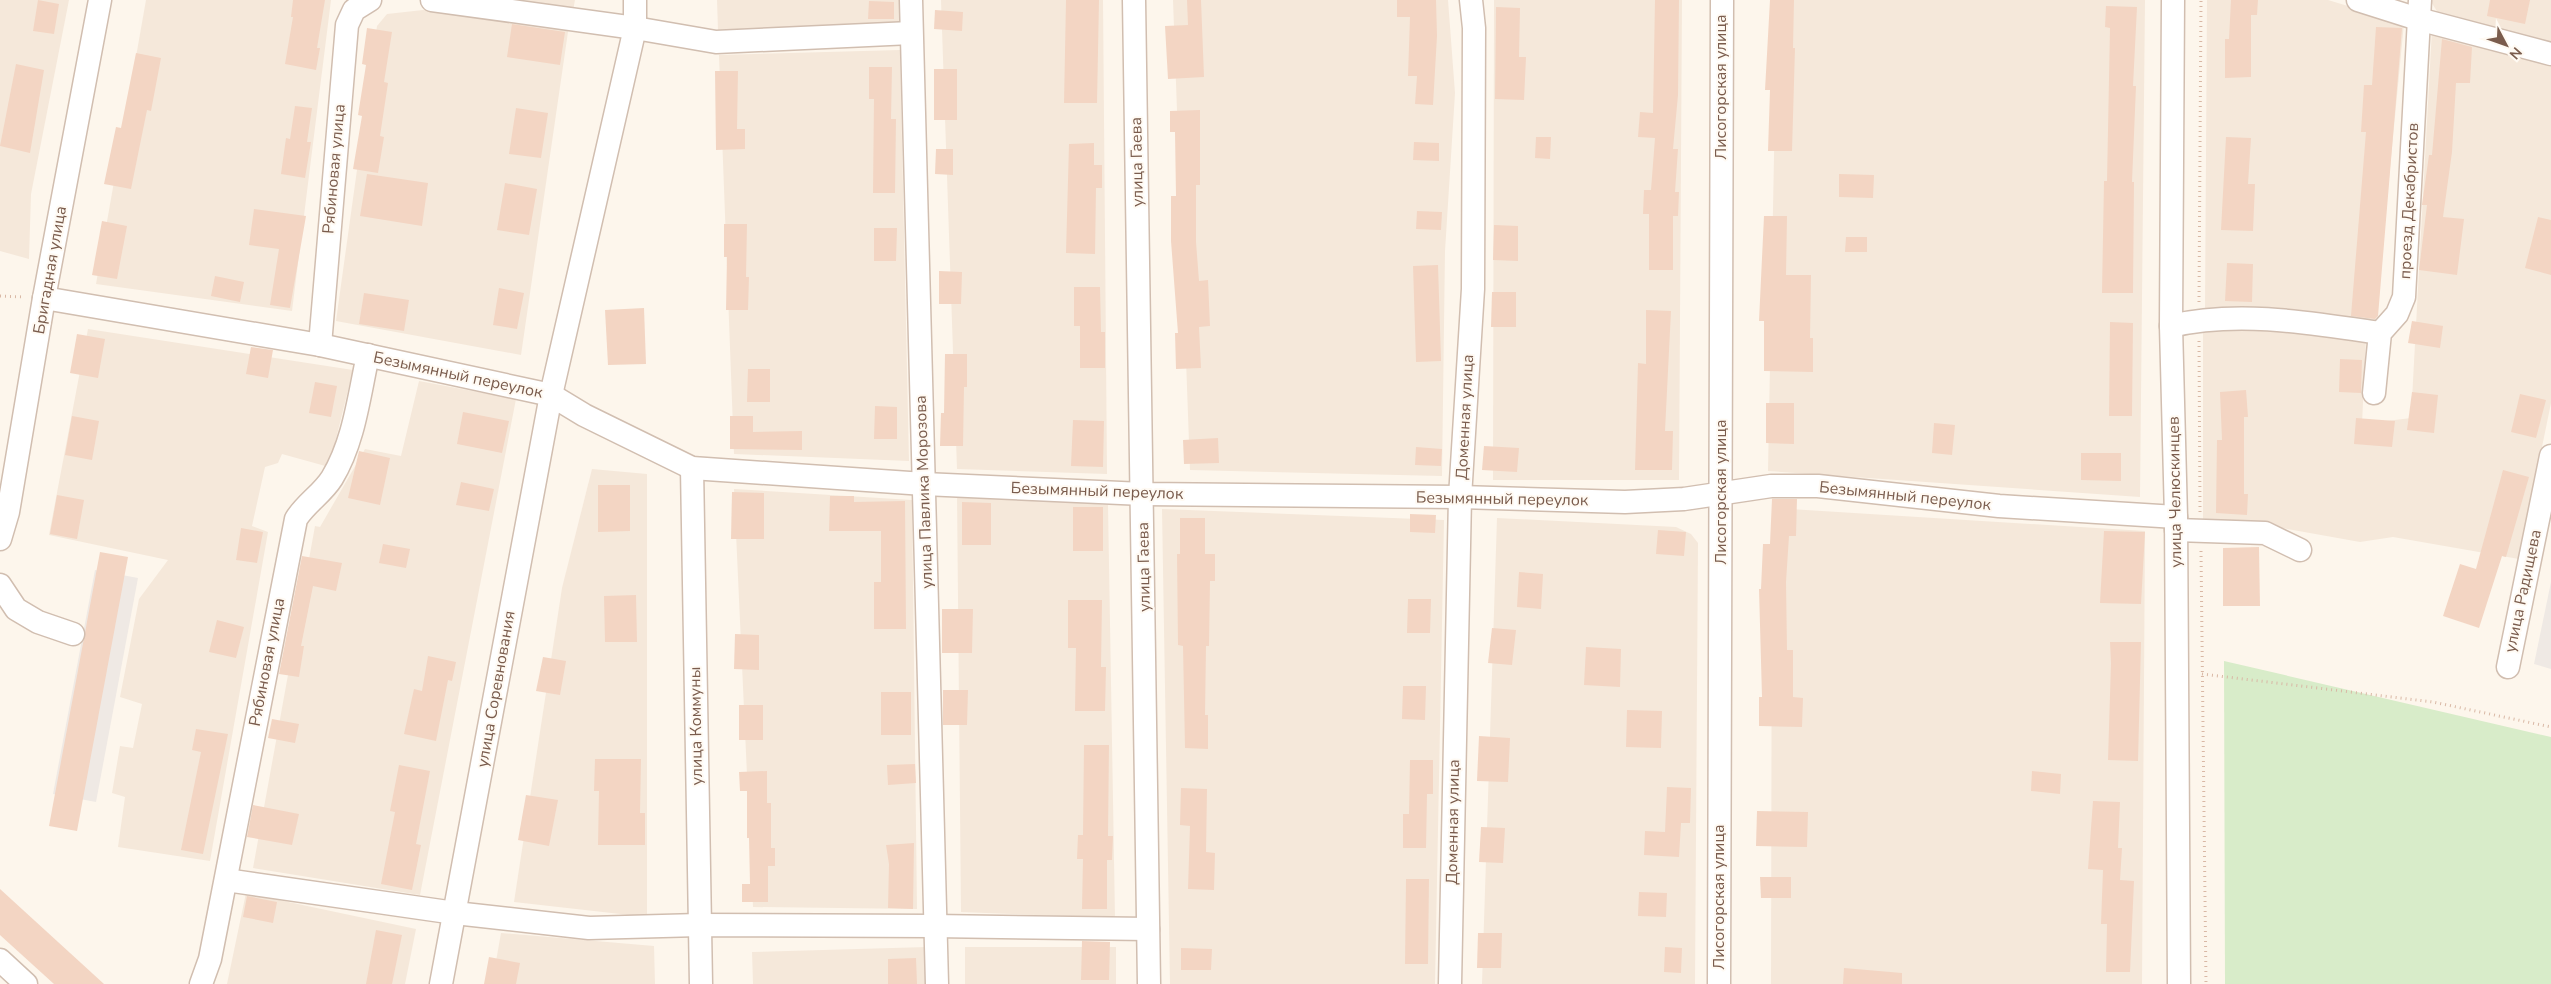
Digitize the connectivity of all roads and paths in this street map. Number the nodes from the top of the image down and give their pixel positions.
1 (100, 0) edge
2 (432, 0) edge
3 (635, 0) edge
4 (911, 0) edge
5 (1134, 0) edge
6 (1471, 0) edge
7 (1722, 0) edge
8 (2173, 0) edge
9 (2202, 0) edge
10 (2358, 0) edge
11 (368, 1) edge
12 (2419, 10) edge
13 (635, 28) junction
14 (910, 33) junction
15 (2551, 54) edge
16 (44, 298) junction
17 (2198, 320) junction
18 (2171, 326) junction
19 (2380, 333) junction
20 (320, 345) junction
21 (368, 355) junction
22 (2374, 393) dead end
23 (550, 395) junction
24 (2551, 456) edge
25 (692, 468) junction
26 (924, 484) junction
27 (1721, 493) junction
28 (1143, 494) junction
29 (1460, 497) junction
30 (2176, 523) junction
31 (2200, 532) junction
32 (0, 538) edge
33 (2543, 539) edge
34 (2300, 550) dead end
35 (0, 585) edge
36 (73, 634) dead end
37 (2508, 667) dead end
38 (2202, 674) junction
39 (2551, 727) edge
40 (226, 880) junction
41 (455, 913) junction
42 (699, 925) junction
43 (934, 926) junction
44 (1148, 929) junction
45 (0, 960) edge
46 (26, 984) edge
47 (201, 984) edge
48 (441, 984) edge
49 (701, 984) edge
50 (937, 984) edge
51 (1149, 984) edge
52 (1450, 984) edge
53 (1719, 984) edge
54 (2179, 984) edge
55 (2206, 984) edge

1 - 16 street, Бригадная улица
2 - 13 street
3 - 13 street, улица Соревнования
4 - 14 street, улица Павлика Морозова
5 - 28 street, улица Гаева
6 - 29 street, Доменная улица
7 - 27 street, Лисогорская улица
8 - 18 street, улица Челюскинцев
9 - 17 path
10 - 12 street
11 - 20 street, Рябиновая улица
12 - 15 street
12 - 19 street, проезд Декабристов
13 - 14 street
13 - 23 street, улица Соревнования
14 - 26 street, улица Павлика Морозова
16 - 20 street, Безымянный переулок
16 - 32 street, Бригадная улица
17 - 18 street
17 - 19 street
17 - 31 path
18 - 30 street, улица Челюскинцев
19 - 22 street
20 - 21 street, Безымянный переулок
21 - 23 street, Безымянный переулок
21 - 40 street, Рябиновая улица
23 - 25 street, Безымянный переулок
23 - 41 street, улица Соревнования
24 - 33 street, улица Радищева
25 - 26 street, Безымянный переулок
25 - 42 street, улица Коммуны
26 - 28 street, Безымянный переулок
26 - 43 street, улица Павлика Морозова
27 - 29 street, Безымянный переулок
27 - 30 street, Безымянный переулок
27 - 53 street, Лисогорская улица
28 - 29 street, Безымянный переулок
28 - 44 street, улица Гаева
29 - 52 street, Доменная улица
30 - 31 street, Безымянный переулок
30 - 54 street, улица Челюскинцев
31 - 34 street, Безымянный переулок
31 - 38 path
33 - 37 street, улица Радищева
35 - 36 street
38 - 39 path
38 - 55 path
40 - 41 street
40 - 47 street, Рябиновая улица
41 - 42 street
41 - 48 street, улица Соревнования
42 - 43 street
42 - 49 street, улица Коммуны
43 - 44 street
43 - 50 street, улица Павлика Морозова
44 - 51 street, улица Гаева
45 - 46 street

